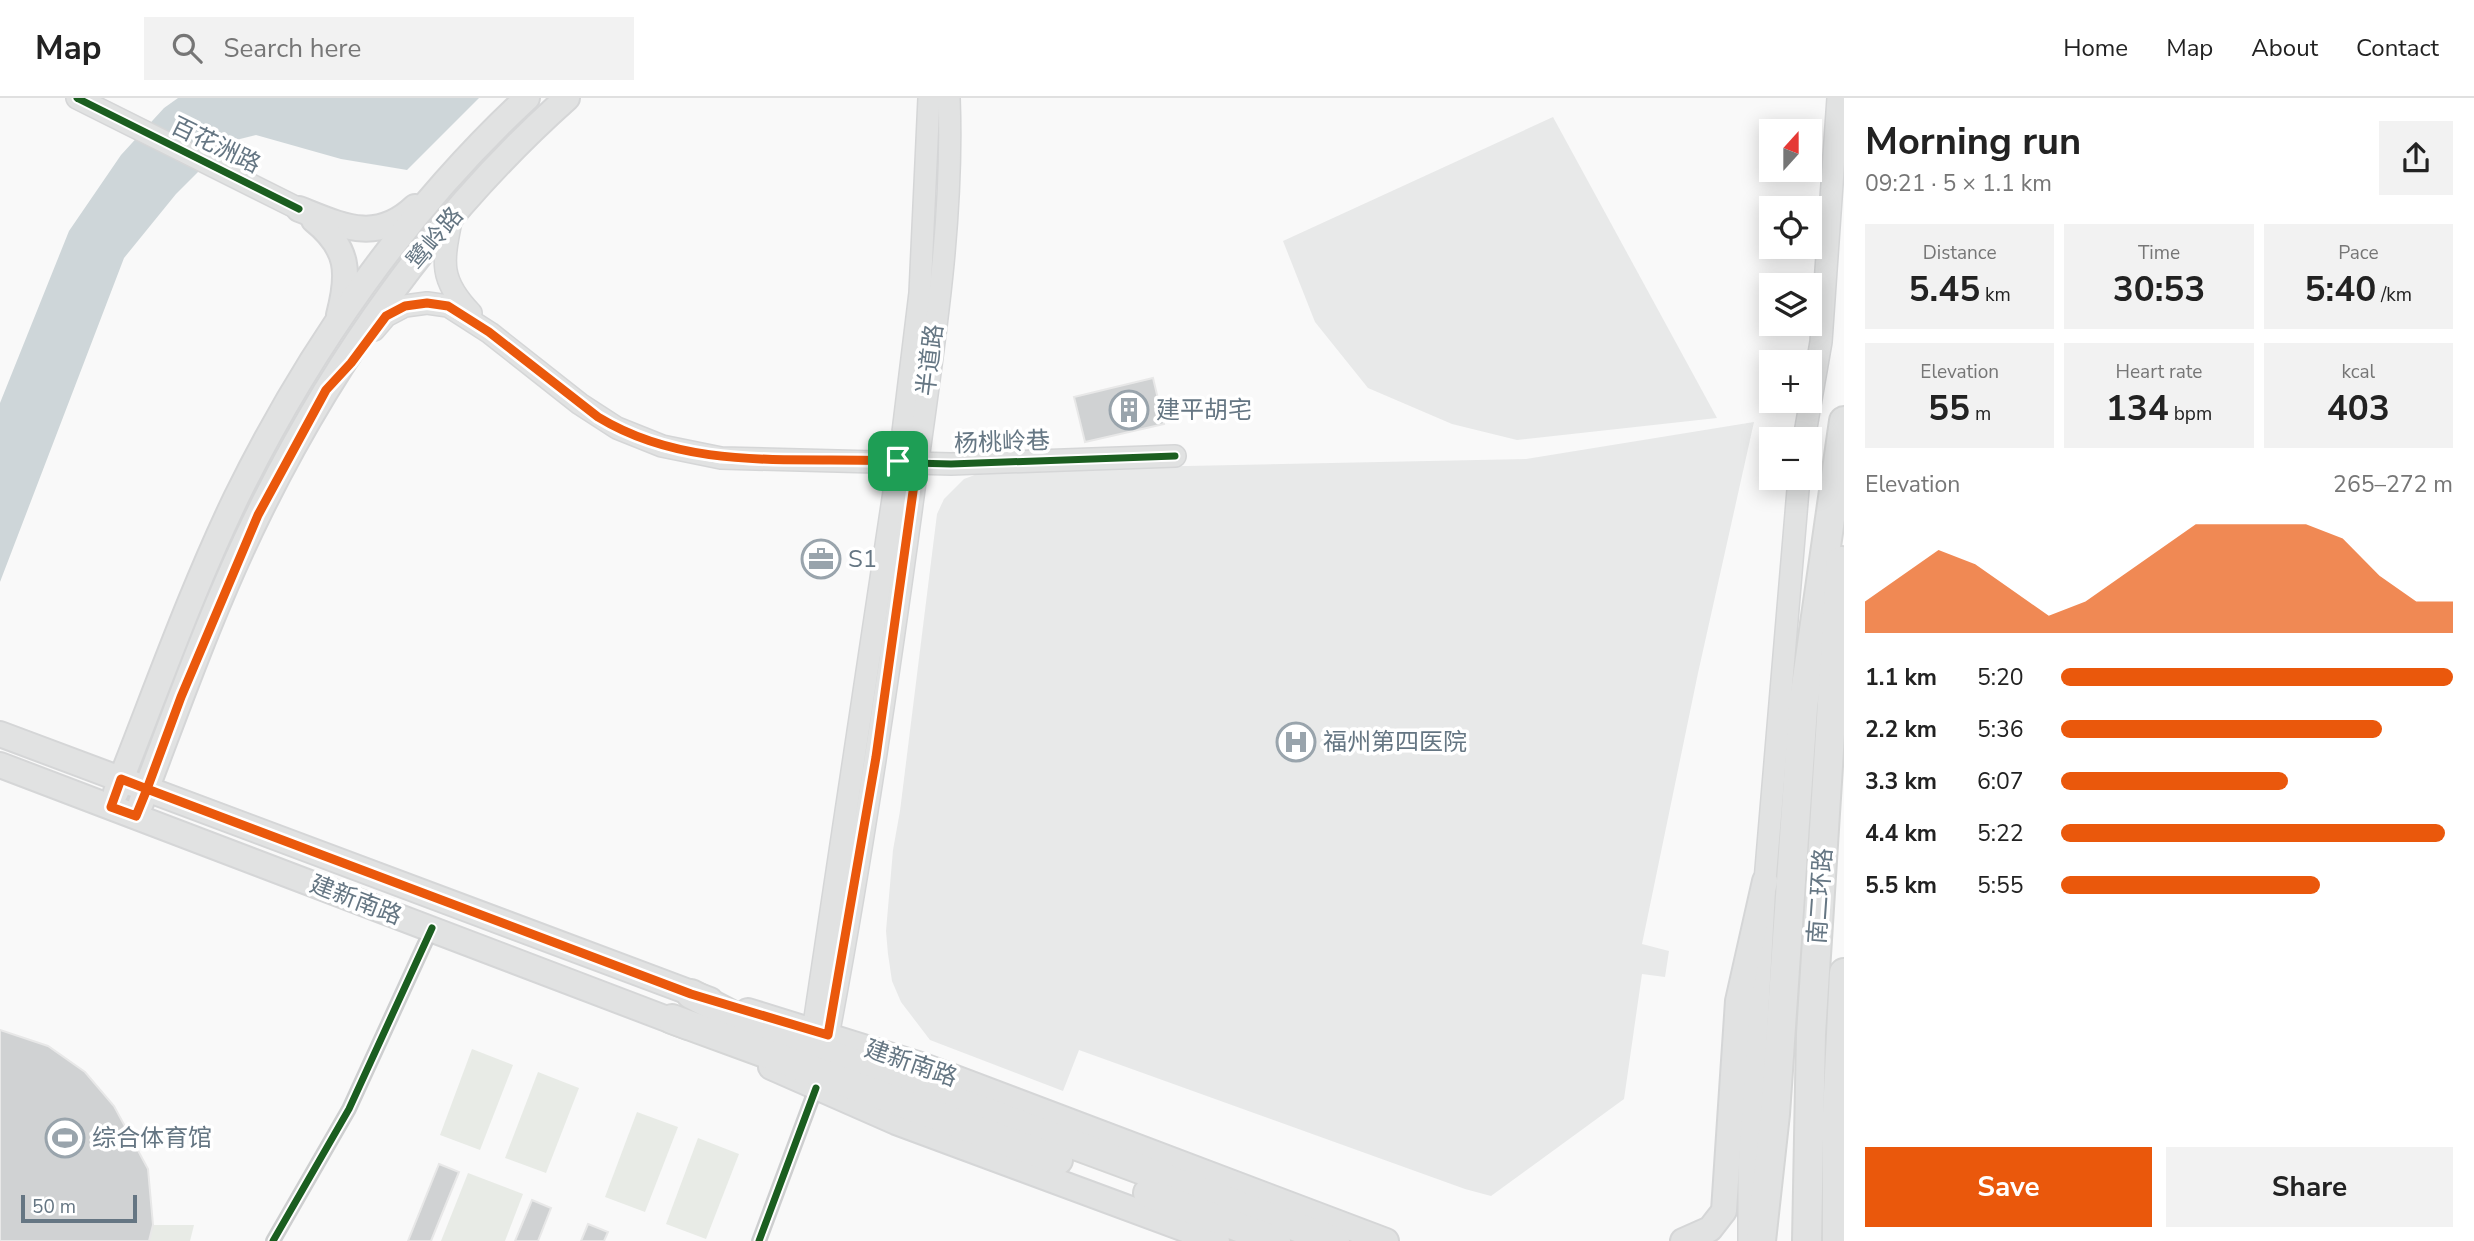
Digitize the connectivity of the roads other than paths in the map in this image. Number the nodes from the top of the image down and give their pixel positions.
1 (77, 98) edge
2 (527, 98) edge
3 (567, 98) edge
4 (929, 98) edge
5 (949, 98) edge
6 (1838, 98) edge
7 (455, 172) junction
8 (299, 209) junction
9 (452, 216) junction
10 (336, 326) junction
11 (489, 332) junction
12 (326, 390) junction
13 (1844, 421) edge
14 (1806, 427) edge
15 (1175, 456) dead end
16 (908, 462) junction
17 (1798, 490) edge
18 (1844, 509) edge
19 (0, 734) edge
20 (0, 765) edge
21 (121, 779) junction
22 (147, 789) junction
23 (111, 807) junction
24 (136, 816) junction
25 (1765, 881) junction
26 (432, 928) junction
27 (1844, 973) edge
28 (691, 994) junction
29 (672, 1019) junction
30 (821, 1033) junction
31 (816, 1088) junction
32 (276, 1239) edge
33 (759, 1241) edge
34 (1217, 1241) edge
35 (1276, 1241) edge
36 (1335, 1241) edge
37 (1386, 1241) edge
38 (1683, 1241) edge
39 (1749, 1241) edge
40 (1761, 1241) edge
41 (1807, 1241) edge
42 (1837, 1241) edge

1 - 8 main road, 百花洲路
2 - 7 main road, 鹭岭路
3 - 9 main road, 鹭岭路
4 - 16 main road, 半道路
5 - 16 main road, 半道路
6 - 14 main road
7 - 8 main road
7 - 10 main road, 鹭岭路
8 - 10 main road
9 - 11 main road
9 - 12 main road, 鹭岭路
10 - 21 main road, 鹭岭路
11 - 12 main road
11 - 16 main road, 杨桃岭巷
12 - 22 main road, 鹭岭路
13 - 40 highway
15 - 16 main road, 杨桃岭巷
16 - 30 main road, 半道路
17 - 25 main road
18 - 41 highway, 南二环路
19 - 21 main road, 建新南路
20 - 23 main road, 建新南路
21 - 22 main road, 建新南路
21 - 23 main road, 鹭岭路
22 - 24 main road, 鹭岭路
22 - 28 main road, 建新南路
23 - 24 main road, 建新南路
24 - 26 main road, 建新南路
25 - 38 main road
25 - 39 main road
26 - 29 main road, 建新南路
26 - 32 street
27 - 42 highway, 南二环路
28 - 30 main road, 建新南路
28 - 36 highway
29 - 31 main road, 建新南路
29 - 35 highway
30 - 37 main road, 建新南路
31 - 33 street
31 - 34 main road, 建新南路

